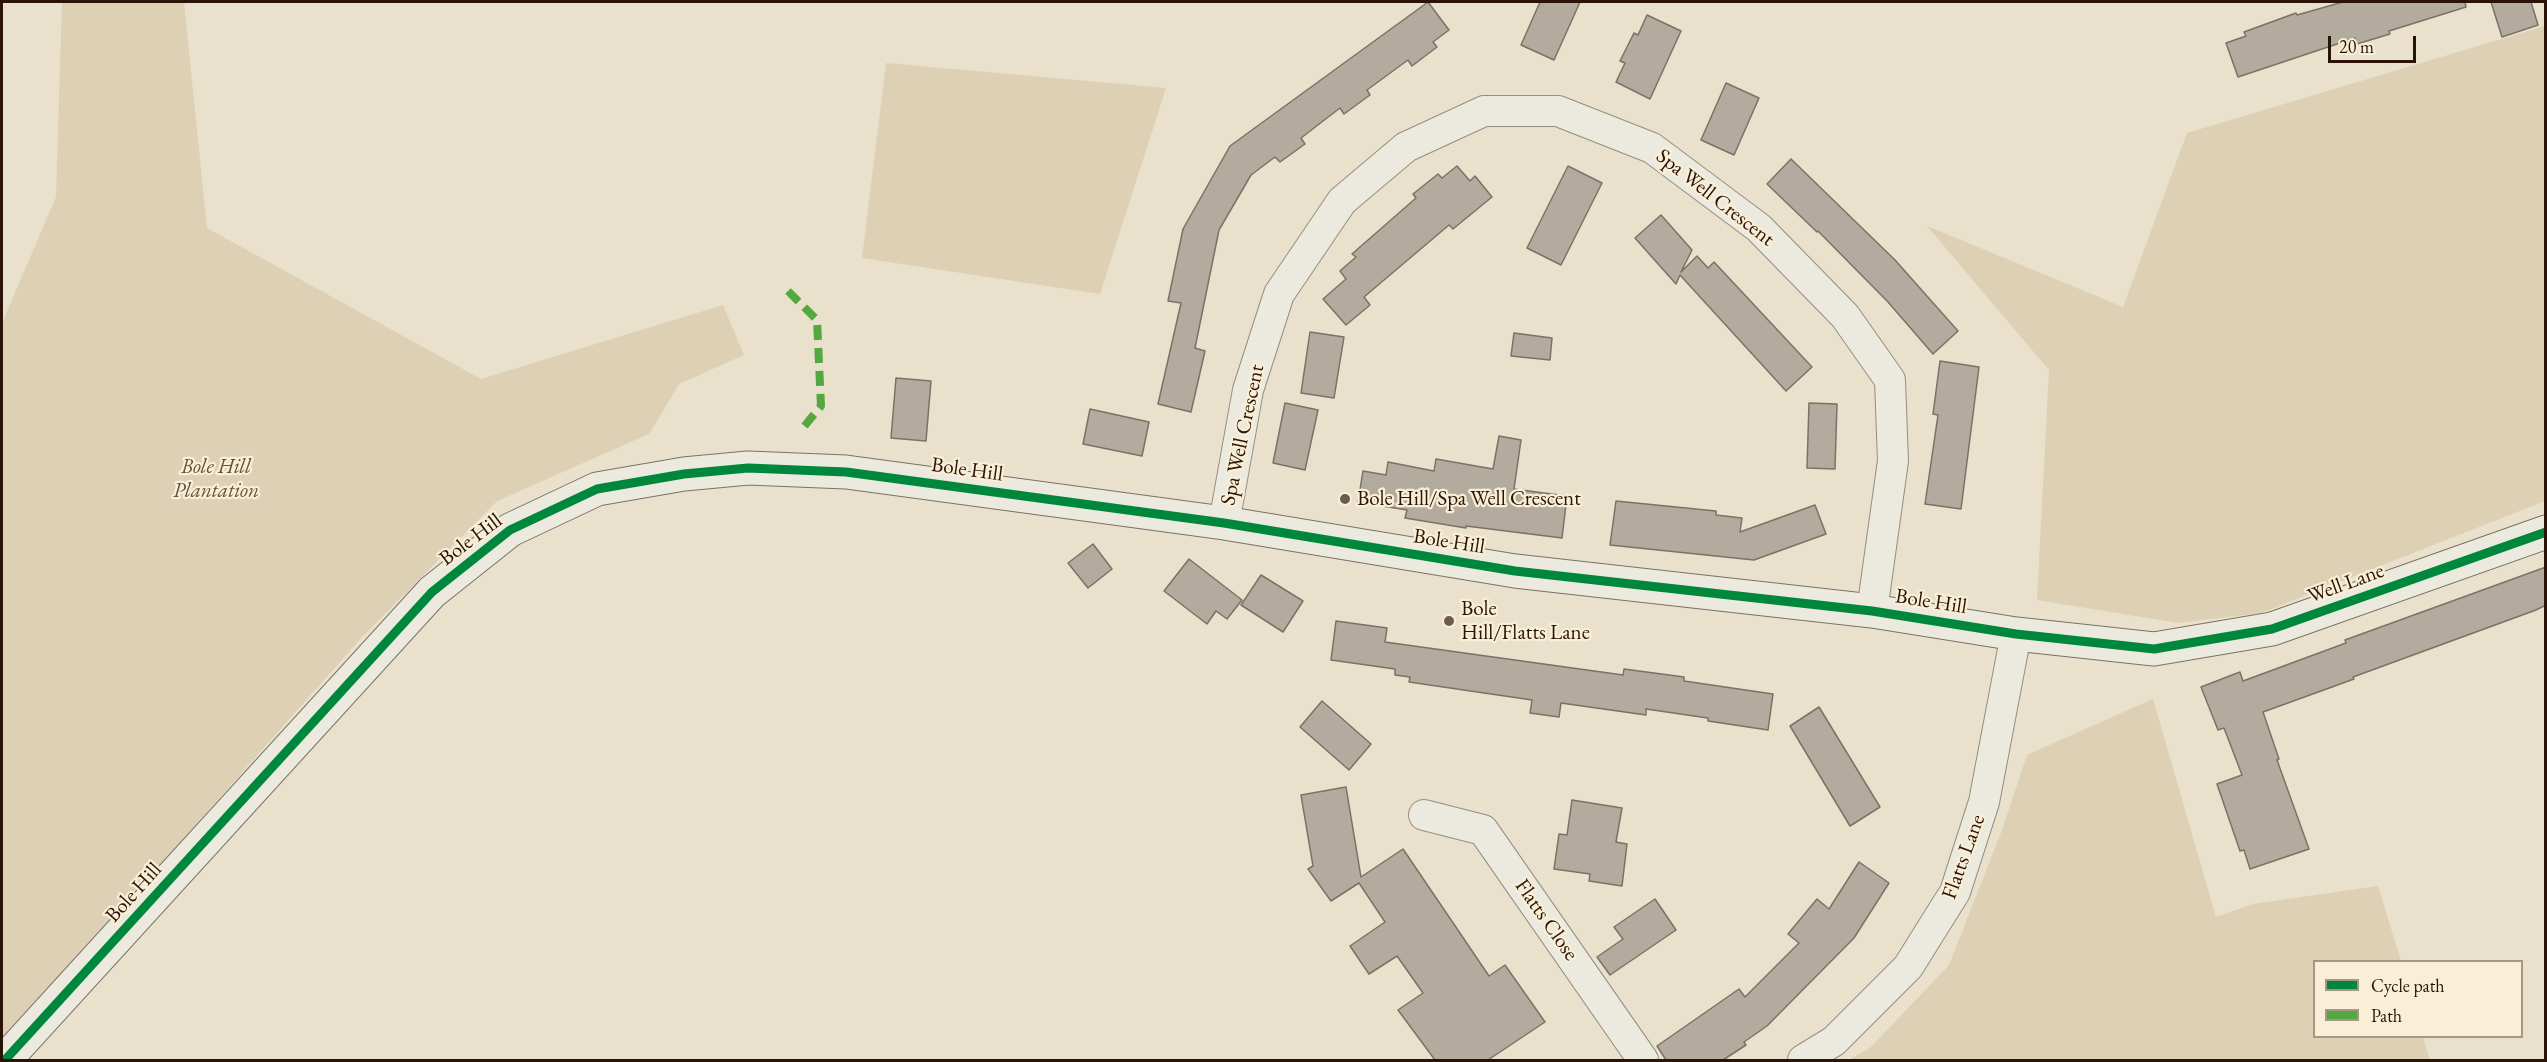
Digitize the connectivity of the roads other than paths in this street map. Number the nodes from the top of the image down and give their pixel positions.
1 (1224, 523) junction
2 (2546, 532) edge
3 (1872, 611) junction
4 (2016, 634) junction
5 (2154, 649) joint
6 (1424, 815) dead end
7 (5, 1060) edge
8 (1643, 1060) edge
9 (1803, 1060) edge

1 - 3 street, Bole Hill
1 - 3 street, Spa Well Crescent
1 - 7 street, Bole Hill
2 - 5 street, Well Lane
3 - 4 street, Bole Hill
4 - 5 street, Bole Hill
4 - 9 street, Flatts Lane
6 - 8 street, Flatts Close

